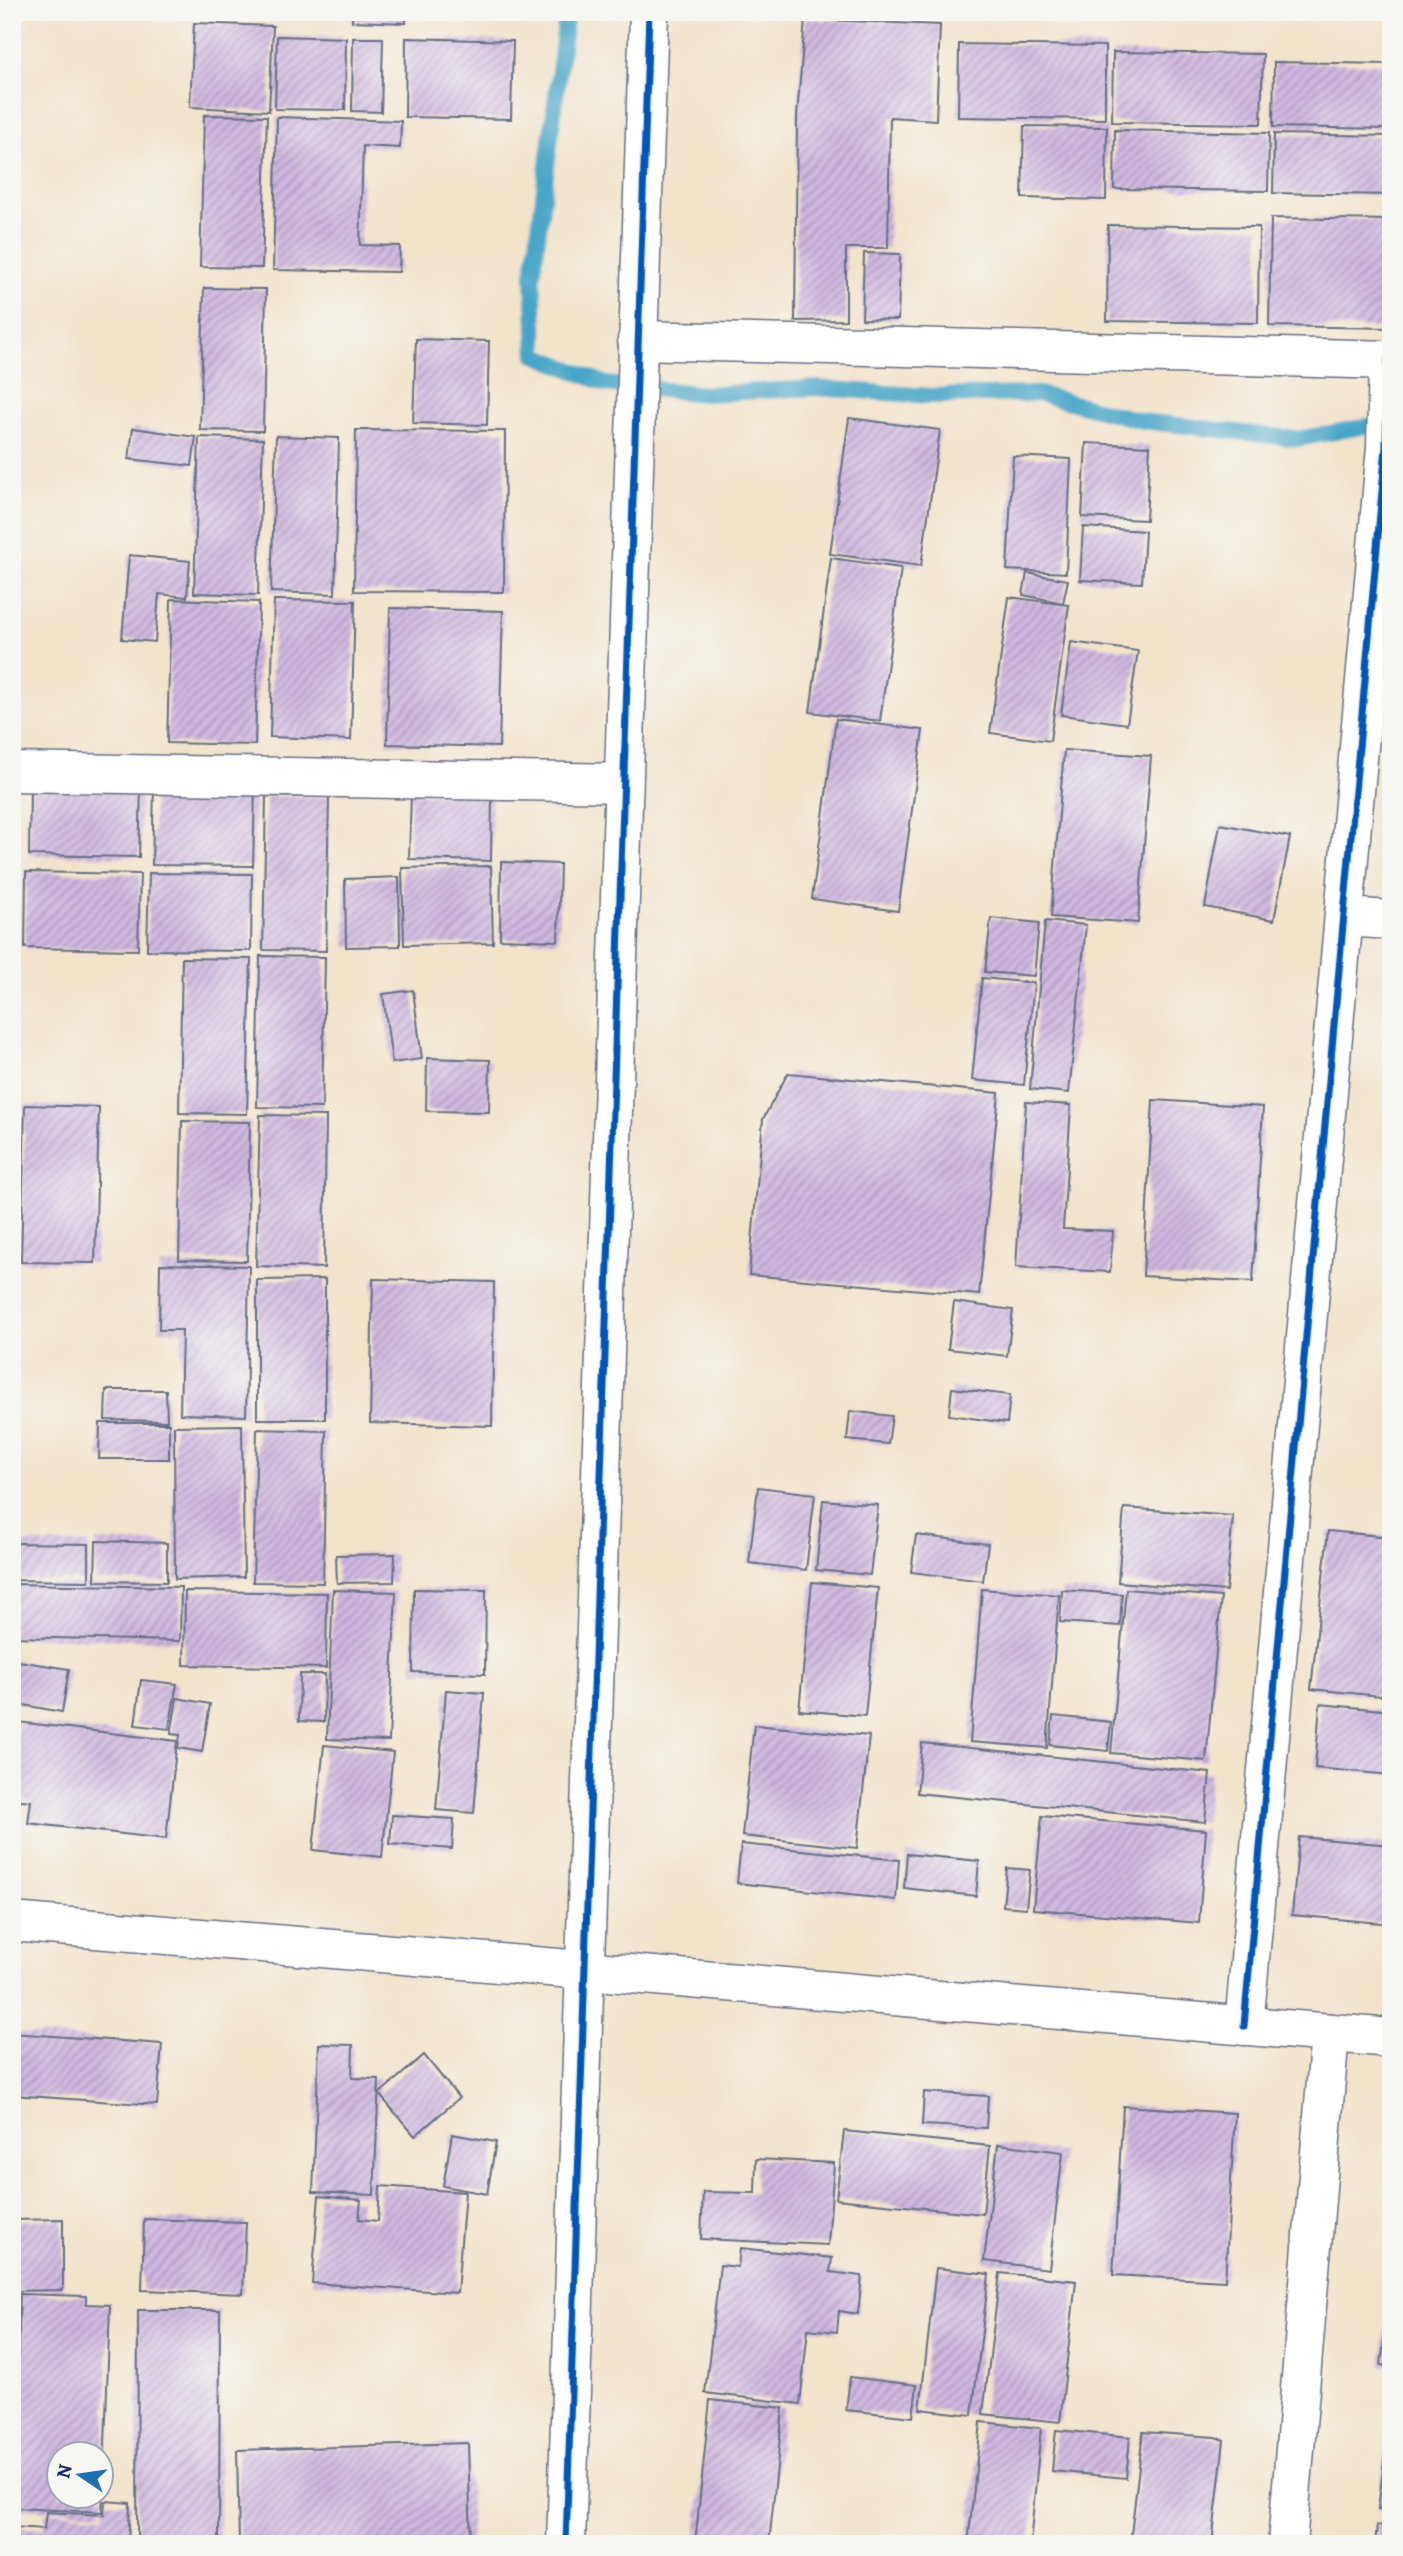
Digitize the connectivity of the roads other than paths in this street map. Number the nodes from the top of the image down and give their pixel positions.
1 (649, 12) edge
2 (637, 340) junction
3 (1389, 367) edge
4 (12, 772) edge
5 (622, 783) junction
6 (1345, 917) junction
7 (1391, 920) edge
8 (12, 1922) edge
9 (583, 1970) junction
10 (1244, 2026) junction
11 (1330, 2033) junction
12 (1391, 2038) edge
13 (566, 2544) edge
14 (1287, 2544) edge

1 - 2 street
2 - 3 street
2 - 5 street
3 - 6 street
4 - 5 street
5 - 9 street
6 - 7 street
6 - 10 street
8 - 9 street
9 - 10 street
9 - 13 street
10 - 11 street
11 - 12 street
11 - 14 street

